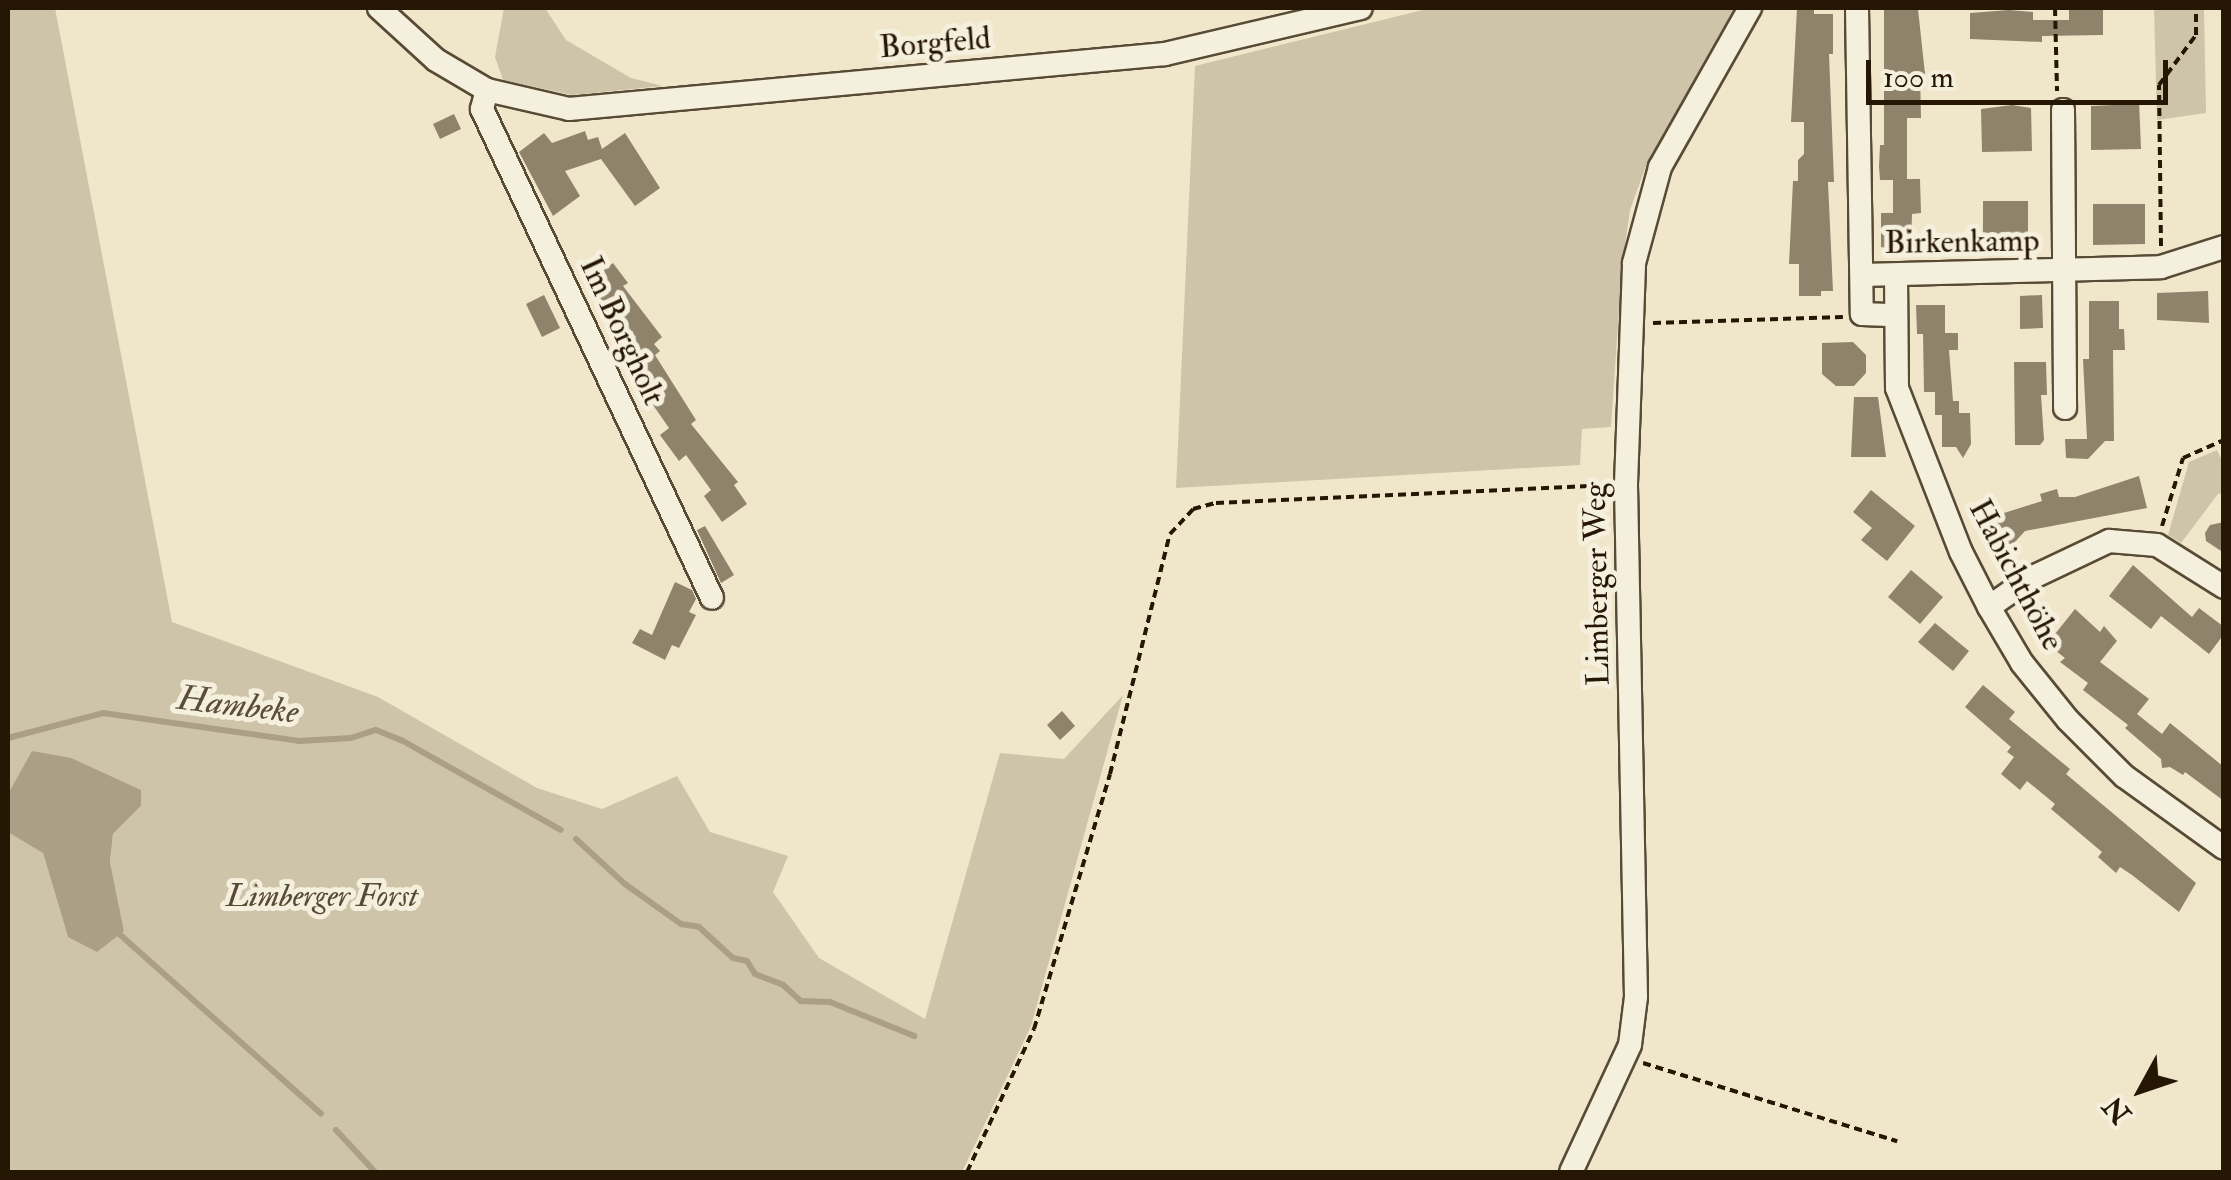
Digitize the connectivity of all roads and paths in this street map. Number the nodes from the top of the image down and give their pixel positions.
1 (378, 8) edge
2 (1361, 8) edge
3 (1750, 8) edge
4 (1858, 8) edge
5 (2055, 8) edge
6 (2196, 8) edge
7 (487, 90) junction
8 (2063, 110) joint
9 (2224, 247) edge
10 (2161, 268) junction
11 (2063, 273) junction
12 (1896, 275) junction
13 (1862, 276) junction
14 (1862, 314) junction
15 (1895, 314) junction
16 (1633, 323) junction
17 (2066, 408) dead end
18 (2224, 440) edge
19 (1626, 484) junction
20 (2156, 545) junction
21 (2224, 587) edge
22 (712, 598) dead end
23 (1988, 607) junction
24 (2224, 848) edge
25 (1624, 1057) junction
26 (1897, 1140) dead end
27 (966, 1172) edge
28 (1571, 1172) edge

1 - 7 street, Borgfeld
2 - 7 street, Borgfeld
3 - 16 street, Limberger Weg
4 - 13 street
5 - 8 path
6 - 10 path
7 - 22 street, Im Borgholt
8 - 11 street, Birkenkamp
9 - 10 street, Birkenkamp
10 - 11 street, Birkenkamp
11 - 12 street, Birkenkamp
11 - 17 street, Birkenkamp
12 - 13 street, Birkenkamp
12 - 15 street, Habichthöhe
13 - 14 street
14 - 15 street
14 - 16 path
15 - 23 street, Habichthöhe
16 - 19 street, Limberger Weg
18 - 20 path
19 - 25 street, Limberger Weg
19 - 27 path
20 - 21 street
20 - 23 street
23 - 24 street, Habichthöhe
25 - 26 path
25 - 28 street, Limberger Weg

